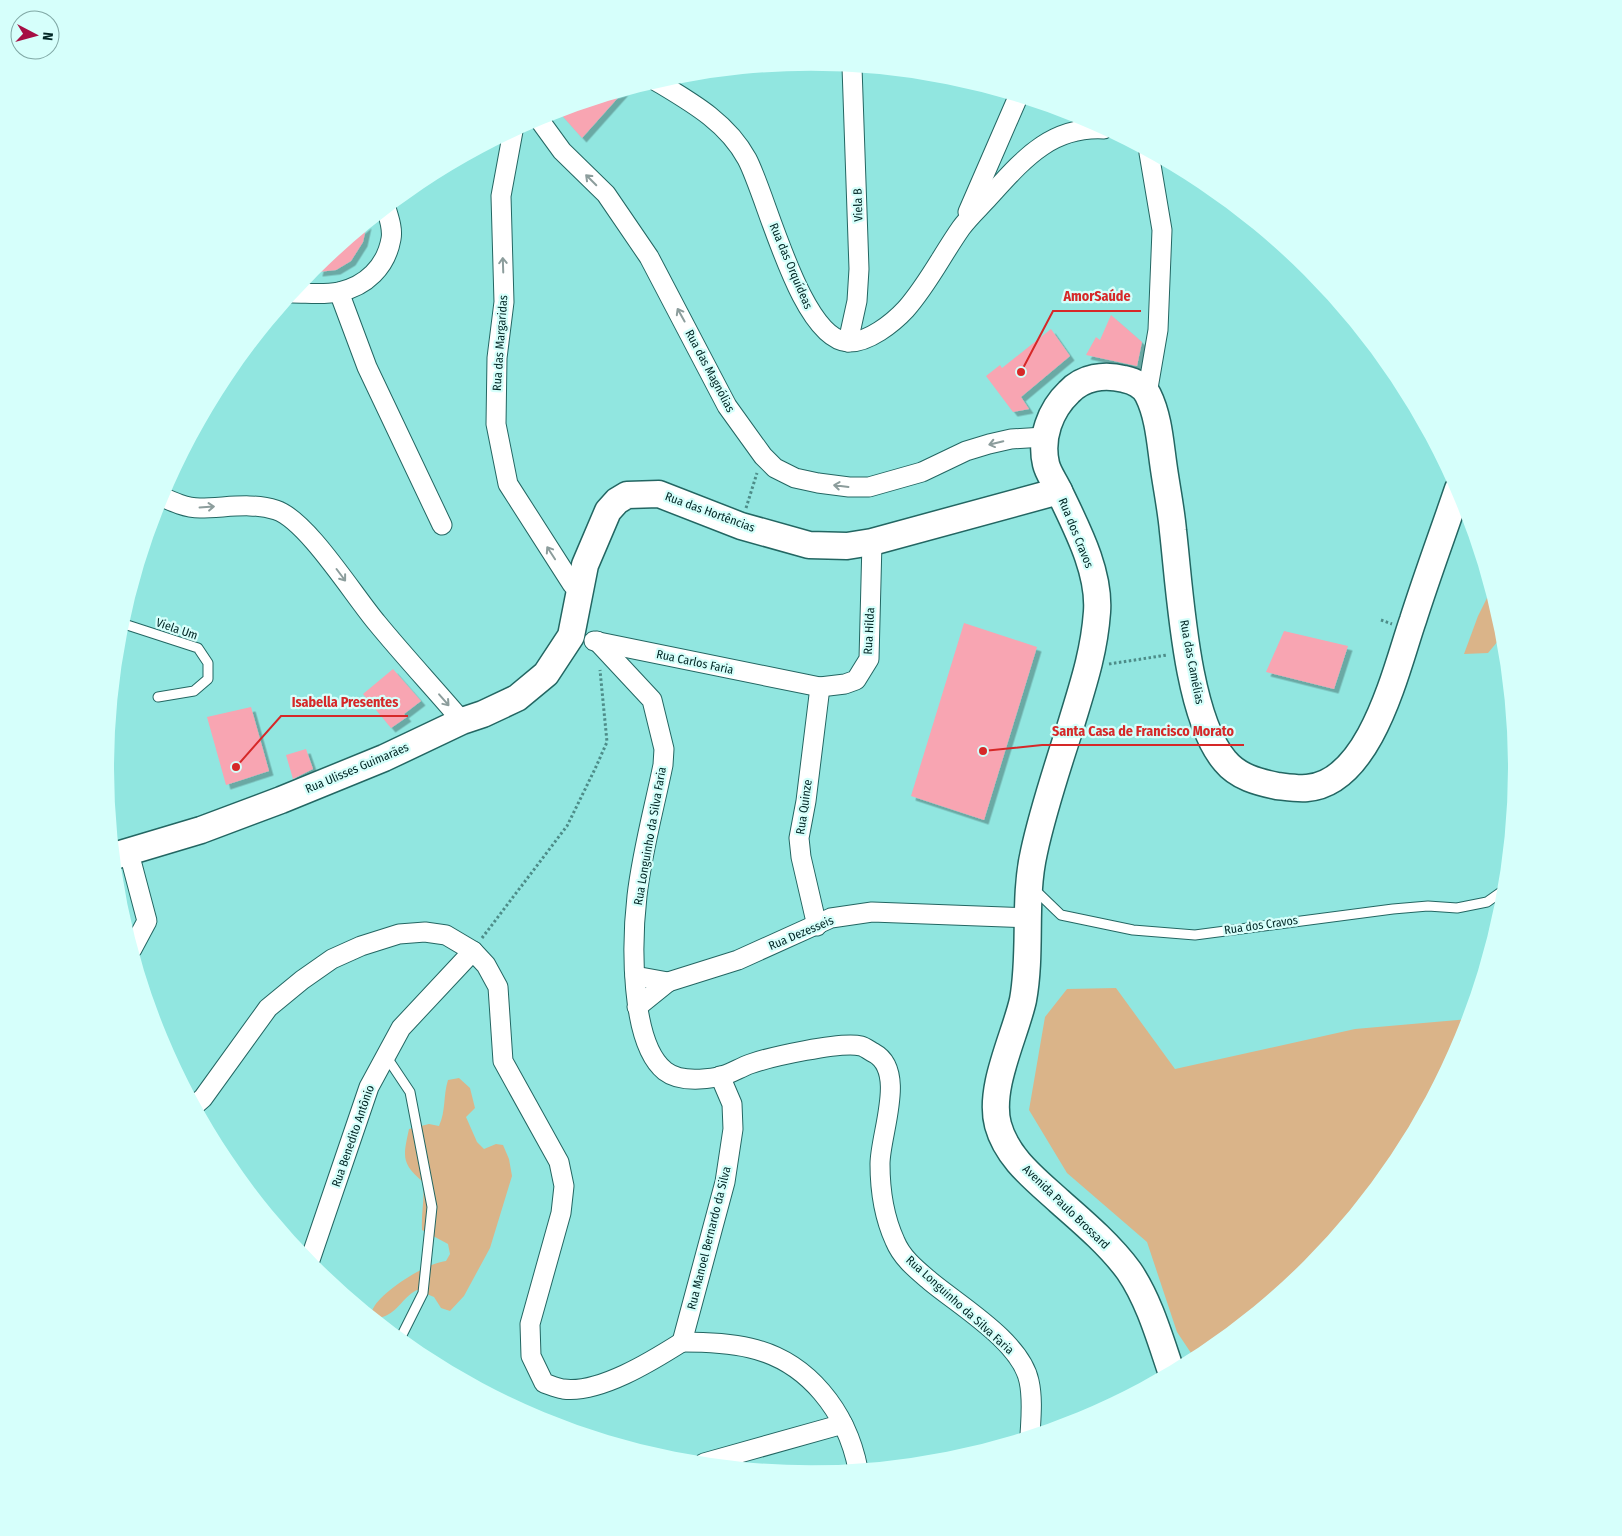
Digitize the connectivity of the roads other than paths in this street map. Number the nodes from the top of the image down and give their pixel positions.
1 (852, 73) edge
2 (666, 87) edge
3 (1016, 102) edge
4 (543, 125) edge
5 (1091, 130) edge
6 (512, 139) edge
7 (1150, 160) edge
8 (387, 215) edge
9 (962, 227) junction
10 (304, 290) edge
11 (339, 292) junction
12 (848, 342) junction
13 (1147, 394) junction
14 (1044, 437) junction
15 (1059, 491) junction
16 (168, 499) edge
17 (1454, 500) edge
18 (442, 525) dead end
19 (872, 542) junction
20 (580, 592) junction
21 (129, 626) edge
22 (571, 636) junction
23 (597, 642) junction
24 (820, 687) junction
25 (158, 697) dead end
26 (462, 721) junction
27 (122, 854) edge
28 (1028, 883) junction
29 (1495, 896) edge
30 (1029, 918) junction
31 (817, 926) junction
32 (136, 941) edge
33 (473, 951) junction
34 (635, 976) junction
35 (668, 982) junction
36 (637, 1006) junction
37 (386, 1056) junction
38 (720, 1076) junction
39 (200, 1101) edge
40 (312, 1254) edge
41 (403, 1332) edge
42 (682, 1342) junction
43 (1169, 1365) edge
44 (843, 1424) junction
45 (1030, 1429) edge
46 (719, 1459) edge
47 (856, 1463) edge

1 - 12 street, Viela B
2 - 12 street, Rua das Orquídeas
3 - 9 street
14 -> 4 street, Rua das Magnólias
5 - 9 street
20 -> 6 street, Rua das Margaridas
7 - 13 street
8 - 11 street
9 - 12 street
10 - 11 street
11 - 18 street
13 - 14 main road, Rua dos Cravos
13 - 17 main road, Rua das Camélias
14 - 15 main road, Rua dos Cravos
15 - 19 main road, Rua das Hortências
15 - 28 main road, Rua dos Cravos
16 -> 26 street
19 - 20 main road, Rua das Hortências
19 - 24 street, Rua Hilda
20 - 22 main road, Rua das Hortências
21 - 25 lane, Viela Um
22 - 23 street, Rua Carlos Faria
22 - 26 main road, Rua Ulisses Guimarães
23 - 24 street, Rua Carlos Faria
23 - 34 street, Rua Longuinho da Silva Faria
24 - 31 street, Rua Quinze
26 - 27 main road, Rua Ulisses Guimarães
27 - 32 street
28 - 29 lane, Rua dos Cravos
28 - 30 main road, Rua dos Cravos
30 - 31 street, Rua Dezesseis
30 - 43 main road, Avenida Paulo Brossard
31 - 35 street, Rua Dezesseis
33 - 37 street, Rua Benedito Antônio
33 - 39 street
33 - 42 street
34 - 35 street, Rua Dezesseis
34 - 36 street, Rua Longuinho da Silva Faria
35 - 36 street, Rua Dezesseis
36 - 38 street, Rua Longuinho da Silva Faria
37 - 40 street, Rua Benedito Antônio
37 - 41 lane
38 - 42 street, Rua Manoel Bernardo da Silva
38 - 45 street, Rua Longuinho da Silva Faria
42 - 44 street
44 - 46 street
44 - 47 street

